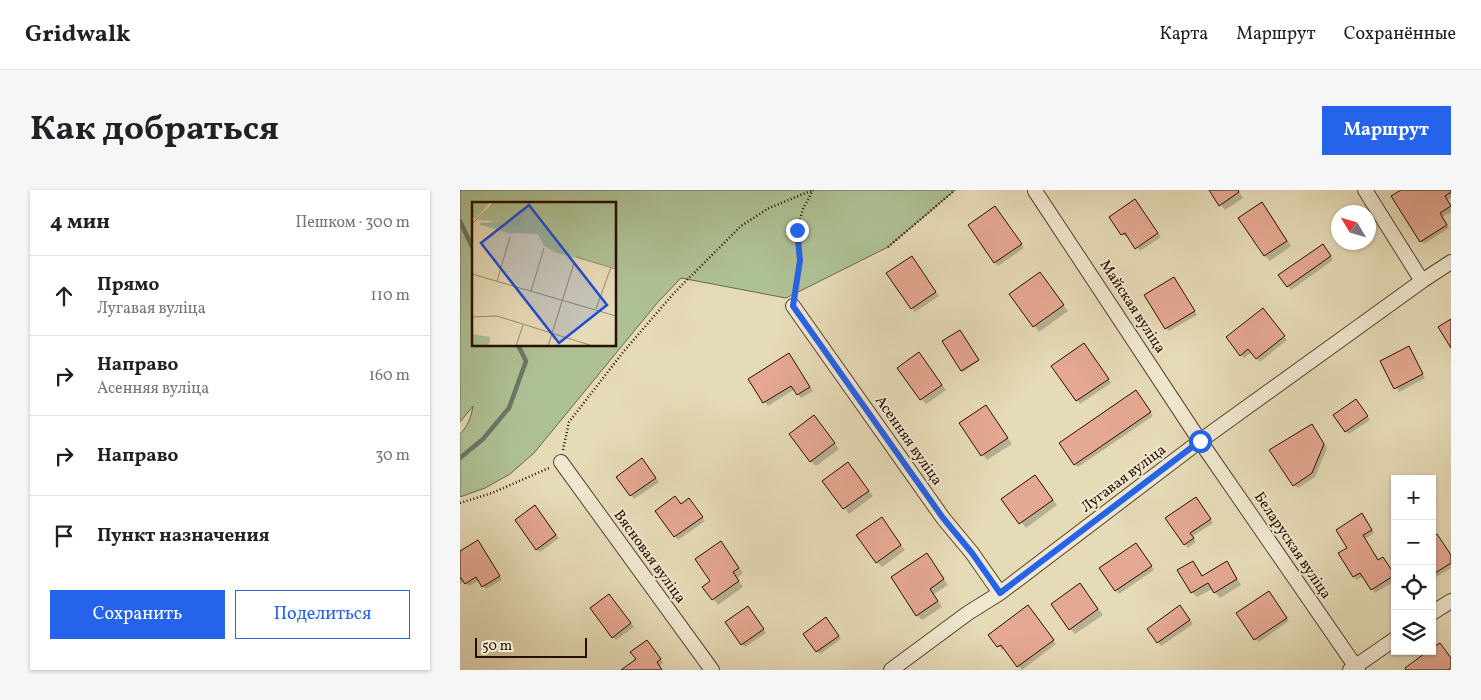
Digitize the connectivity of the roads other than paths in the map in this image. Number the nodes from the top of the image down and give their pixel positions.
1 (1365, 190) edge
2 (1035, 191) edge
3 (1451, 262) edge
4 (1422, 281) junction
5 (793, 306) road end
6 (1200, 441) junction
7 (561, 462) road end
8 (1000, 593) junction
9 (1451, 601) edge
10 (1436, 610) edge
11 (1391, 642) edge
12 (1354, 669) edge
13 (712, 670) edge
14 (891, 670) edge

1 - 4 street
2 - 6 street, Майская вуліца
3 - 4 street, Лугавая вуліца
4 - 6 street, Лугавая вуліца
5 - 8 street, Асенняя вуліца
6 - 8 street, Лугавая вуліца
6 - 12 street, Беларуская вуліца
7 - 13 street, Вясновая вуліца
8 - 14 street, Лугавая вуліца
9 - 10 street
11 - 12 street

